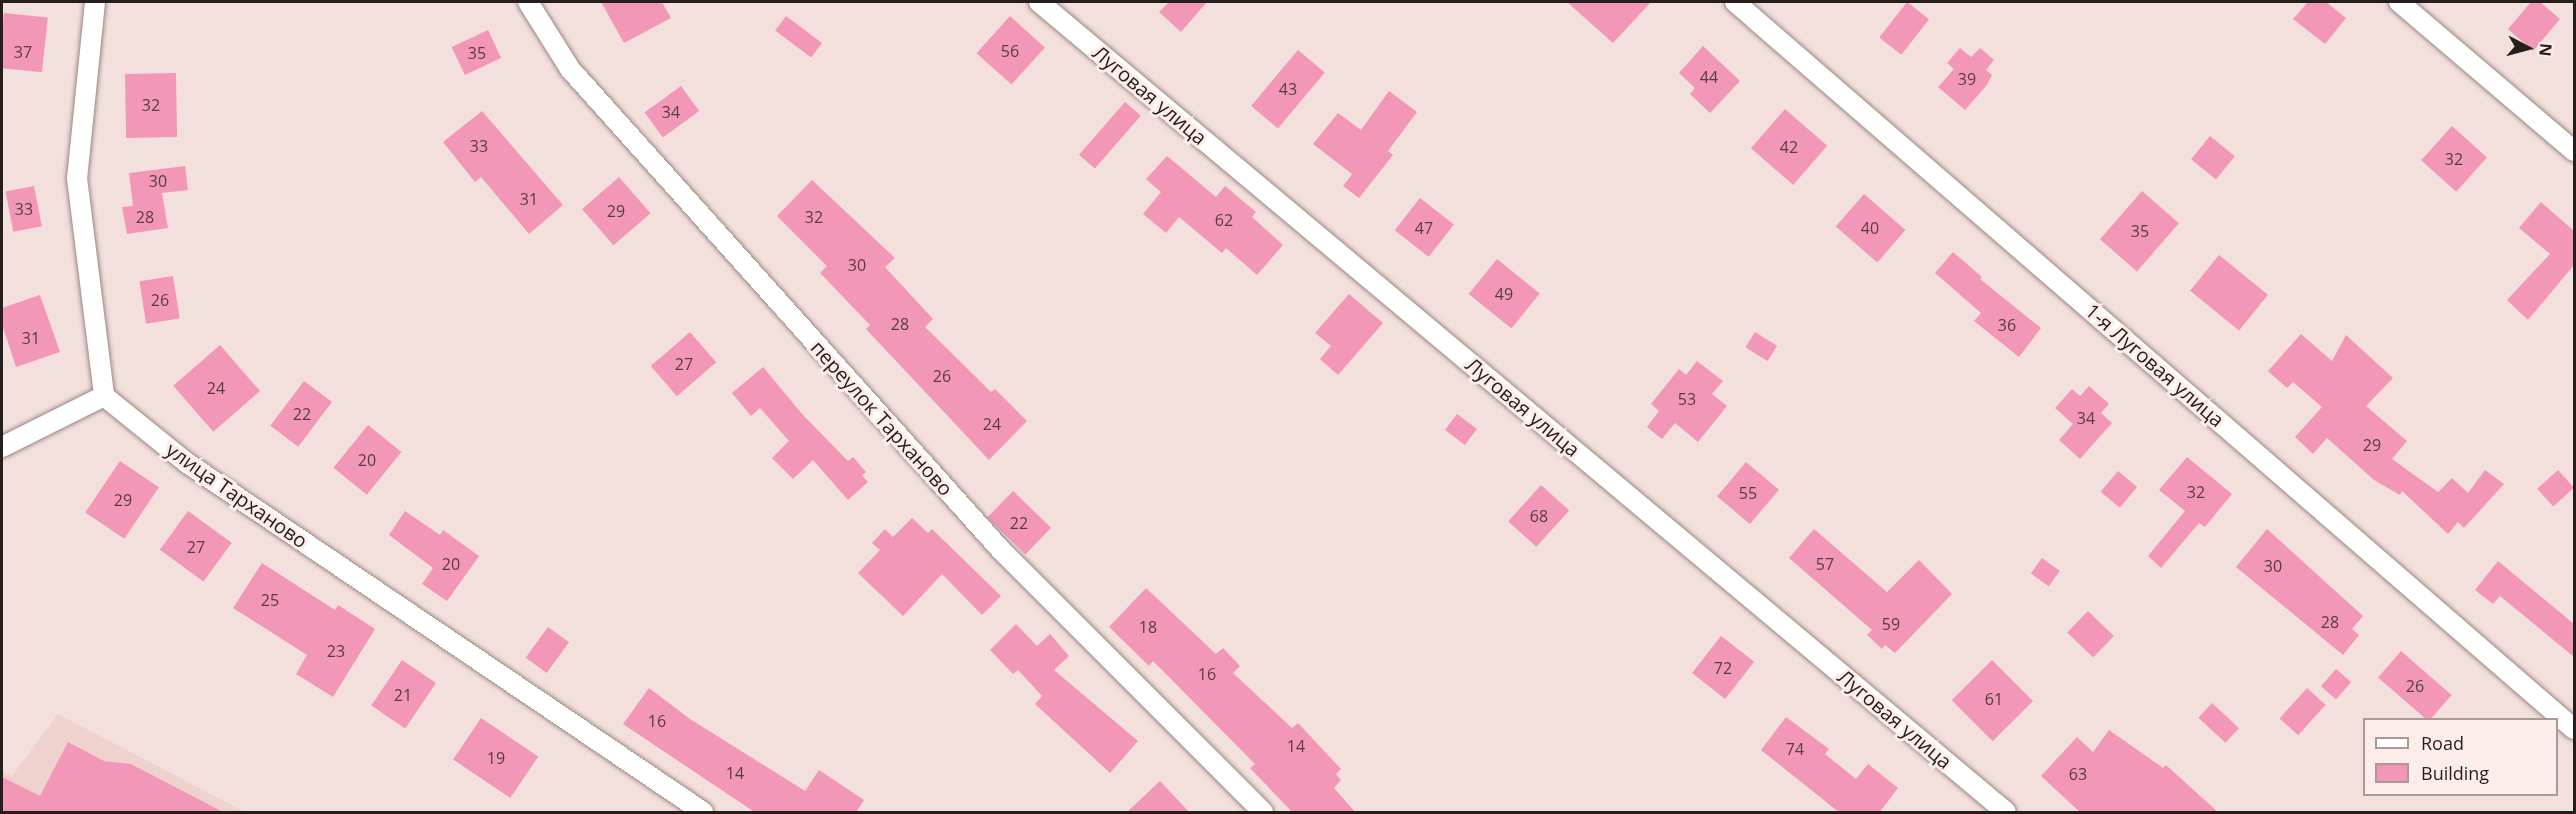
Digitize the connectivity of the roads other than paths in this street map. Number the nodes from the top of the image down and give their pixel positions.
1 (95, 2) edge
2 (528, 2) edge
3 (1039, 2) edge
4 (1735, 2) edge
5 (2399, 2) edge
6 (2574, 152) edge
7 (104, 396) junction
8 (2, 447) edge
9 (2574, 729) edge
10 (703, 813) edge
11 (1263, 813) edge
12 (2006, 813) edge

1 - 7 street
2 - 11 street, переулок Тарханово
3 - 12 street, Луговая улица
4 - 9 street, 1-я Луговая улица
5 - 6 street
7 - 8 street
7 - 10 street, улица Тарханово

